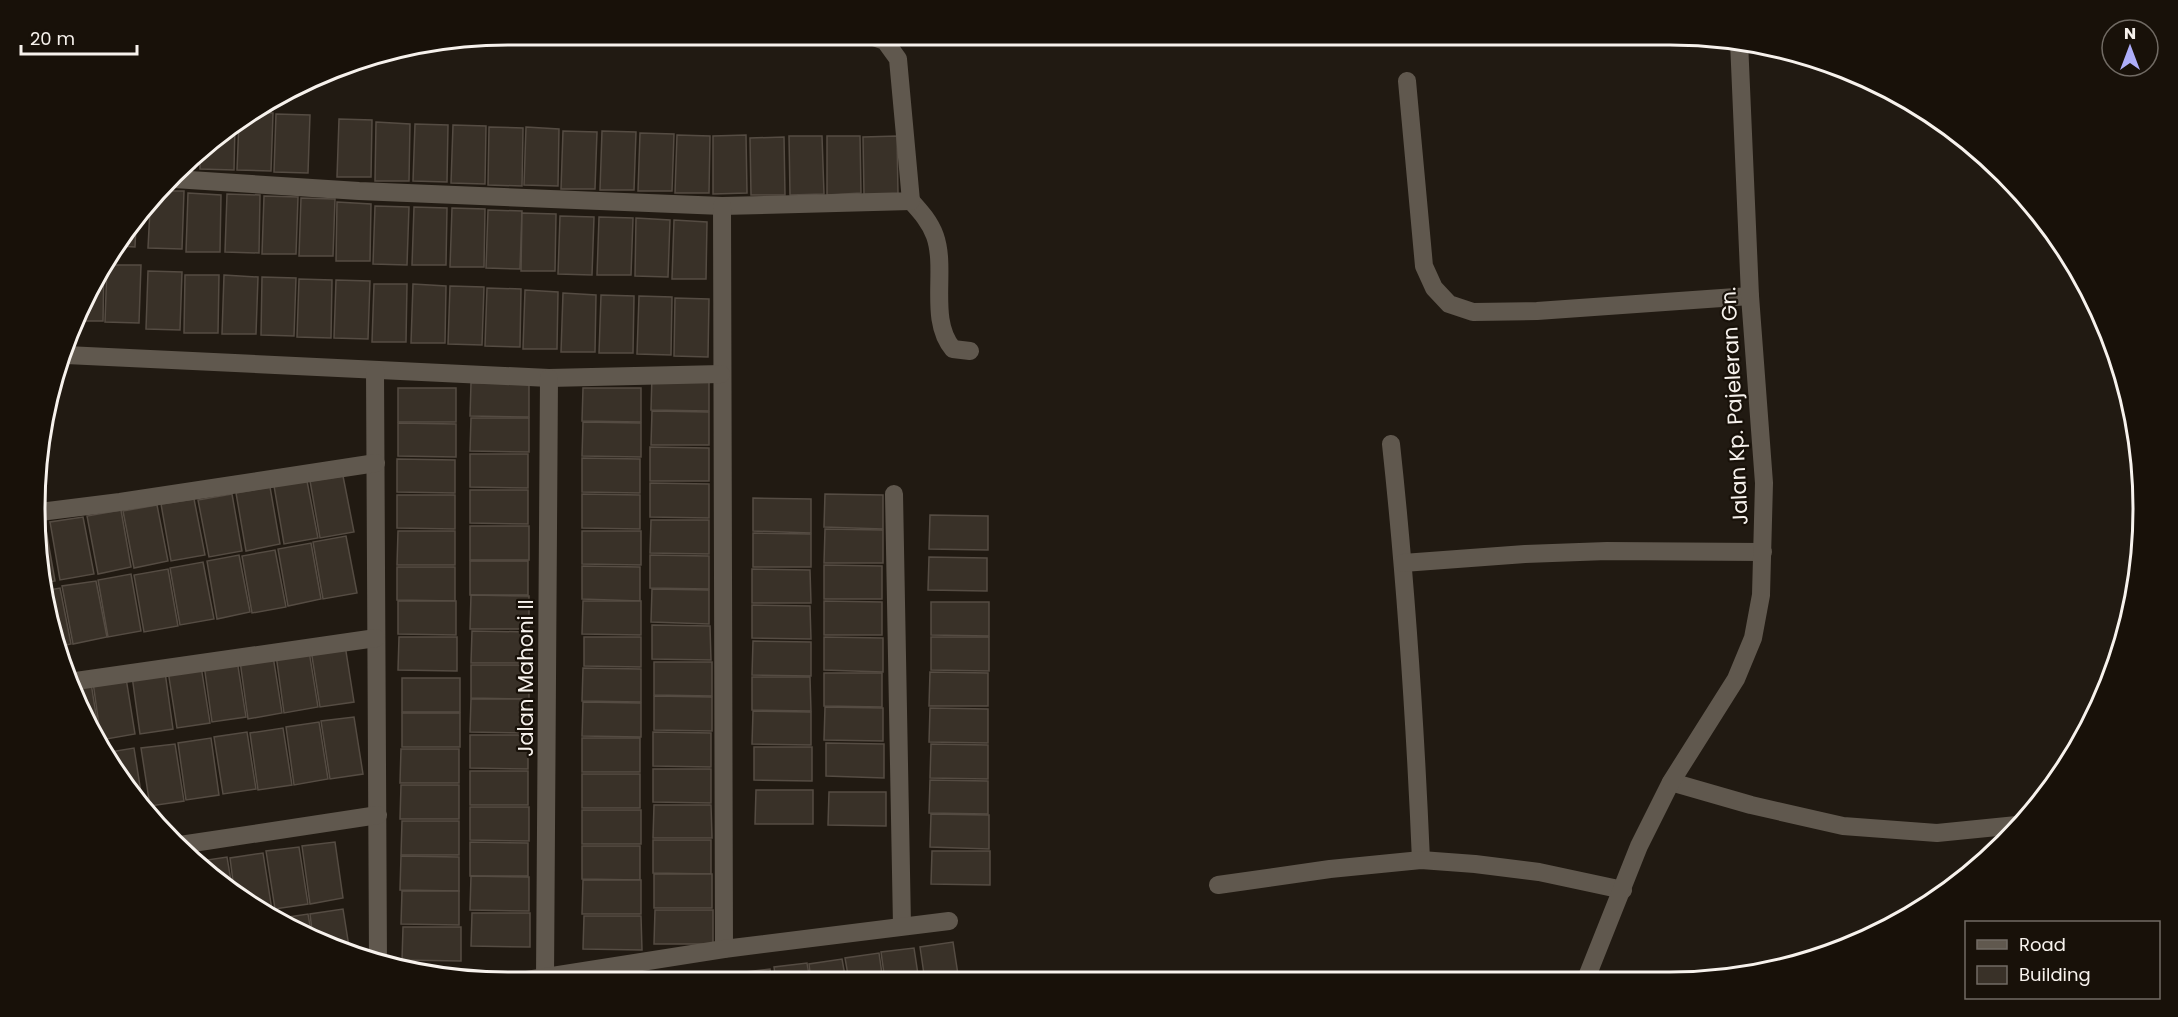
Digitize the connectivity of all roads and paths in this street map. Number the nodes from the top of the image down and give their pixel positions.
1 (888, 45) edge
2 (1739, 51) edge
3 (1407, 81) dead end
4 (183, 180) edge
5 (911, 201) junction
6 (722, 206) junction
7 (1750, 296) junction
8 (970, 351) dead end
9 (72, 355) edge
10 (375, 371) junction
11 (721, 374) junction
12 (549, 378) junction
13 (1390, 444) dead end
14 (376, 463) junction
15 (894, 494) dead end
16 (45, 511) edge
17 (1762, 552) junction
18 (1403, 563) junction
19 (376, 638) junction
20 (78, 681) edge
21 (1671, 782) junction
22 (378, 815) junction
23 (2006, 826) edge
24 (189, 844) edge
25 (1421, 860) junction
26 (1218, 885) dead end
27 (1623, 890) junction
28 (949, 921) dead end
29 (902, 926) junction
30 (724, 950) junction
31 (378, 953) edge
32 (545, 972) edge
33 (588, 972) edge
34 (1589, 972) edge

1 - 5 street
2 - 7 street, Jalan Kp. Pajeleran Gn.
3 - 7 street
4 - 6 street
5 - 6 street
5 - 8 street
6 - 11 street
7 - 17 street, Jalan Kp. Pajeleran Gn.
9 - 10 street
10 - 12 street
10 - 14 street
11 - 12 street
11 - 30 street
12 - 32 street, Jalan Mahoni II
13 - 18 street
14 - 16 street
14 - 19 street
15 - 29 street
17 - 18 street
17 - 21 street, Jalan Kp. Pajeleran Gn.
18 - 25 street
19 - 20 street
19 - 22 street
21 - 23 street
21 - 27 street, Jalan Kp. Pajeleran Gn.
22 - 24 street
22 - 31 street
25 - 26 street
25 - 27 street
27 - 34 street, Jalan Kp. Pajeleran Gn.
28 - 29 street
29 - 30 street
30 - 33 street

